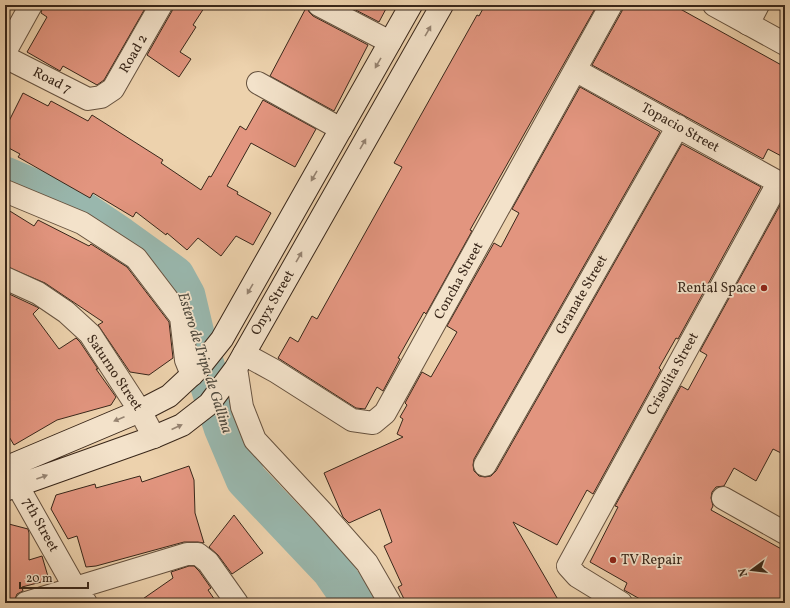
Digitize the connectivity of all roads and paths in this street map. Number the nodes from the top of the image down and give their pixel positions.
1 (31, 5) edge
2 (161, 5) edge
3 (318, 5) edge
4 (411, 5) edge
5 (442, 5) edge
6 (611, 5) edge
7 (714, 5) edge
8 (758, 5) edge
9 (748, 24) junction
10 (390, 42) junction
11 (785, 44) edge
12 (5, 52) edge
13 (5, 57) edge
14 (575, 70) junction
15 (258, 84) dead end
16 (101, 97) joint
17 (678, 126) junction
18 (341, 129) junction
19 (782, 185) edge
20 (5, 191) edge
21 (5, 278) edge
22 (237, 366) junction
23 (195, 372) junction
24 (140, 410) junction
25 (154, 437) junction
26 (485, 465) dead end
27 (6, 466) edge
28 (11, 488) edge
29 (724, 498) dead end
30 (785, 533) edge
31 (80, 595) edge
32 (608, 600) edge
33 (26, 603) edge
34 (237, 603) edge
35 (390, 603) edge

1 - 12 street
2 - 16 street, Road 2
3 - 10 street
4 - 10 street, Onyx Street
22 -> 5 street, Onyx Street
6 - 14 street, Concha Street
7 - 9 street
8 - 9 street
9 - 11 street
10 -> 18 street, Onyx Street
13 - 16 street, Road 7
14 - 17 street, Topacio Street
14 - 22 street, Concha Street
15 - 18 street
17 - 19 street, Topacio Street
17 - 26 street, Granate Street
18 -> 23 street, Onyx Street
19 - 32 street, Crisolita Street
20 - 23 street
21 - 24 street, Saturno Street
25 -> 22 street, Onyx Street
22 - 35 street
23 - 24 street, Onyx Street
24 - 25 street, Saturno Street
24 -> 27 street, Onyx Street
28 -> 25 street, Onyx Street
27 - 28 street, 7th Street
28 - 31 street, 7th Street
29 - 30 street
31 - 33 street
31 - 34 street

